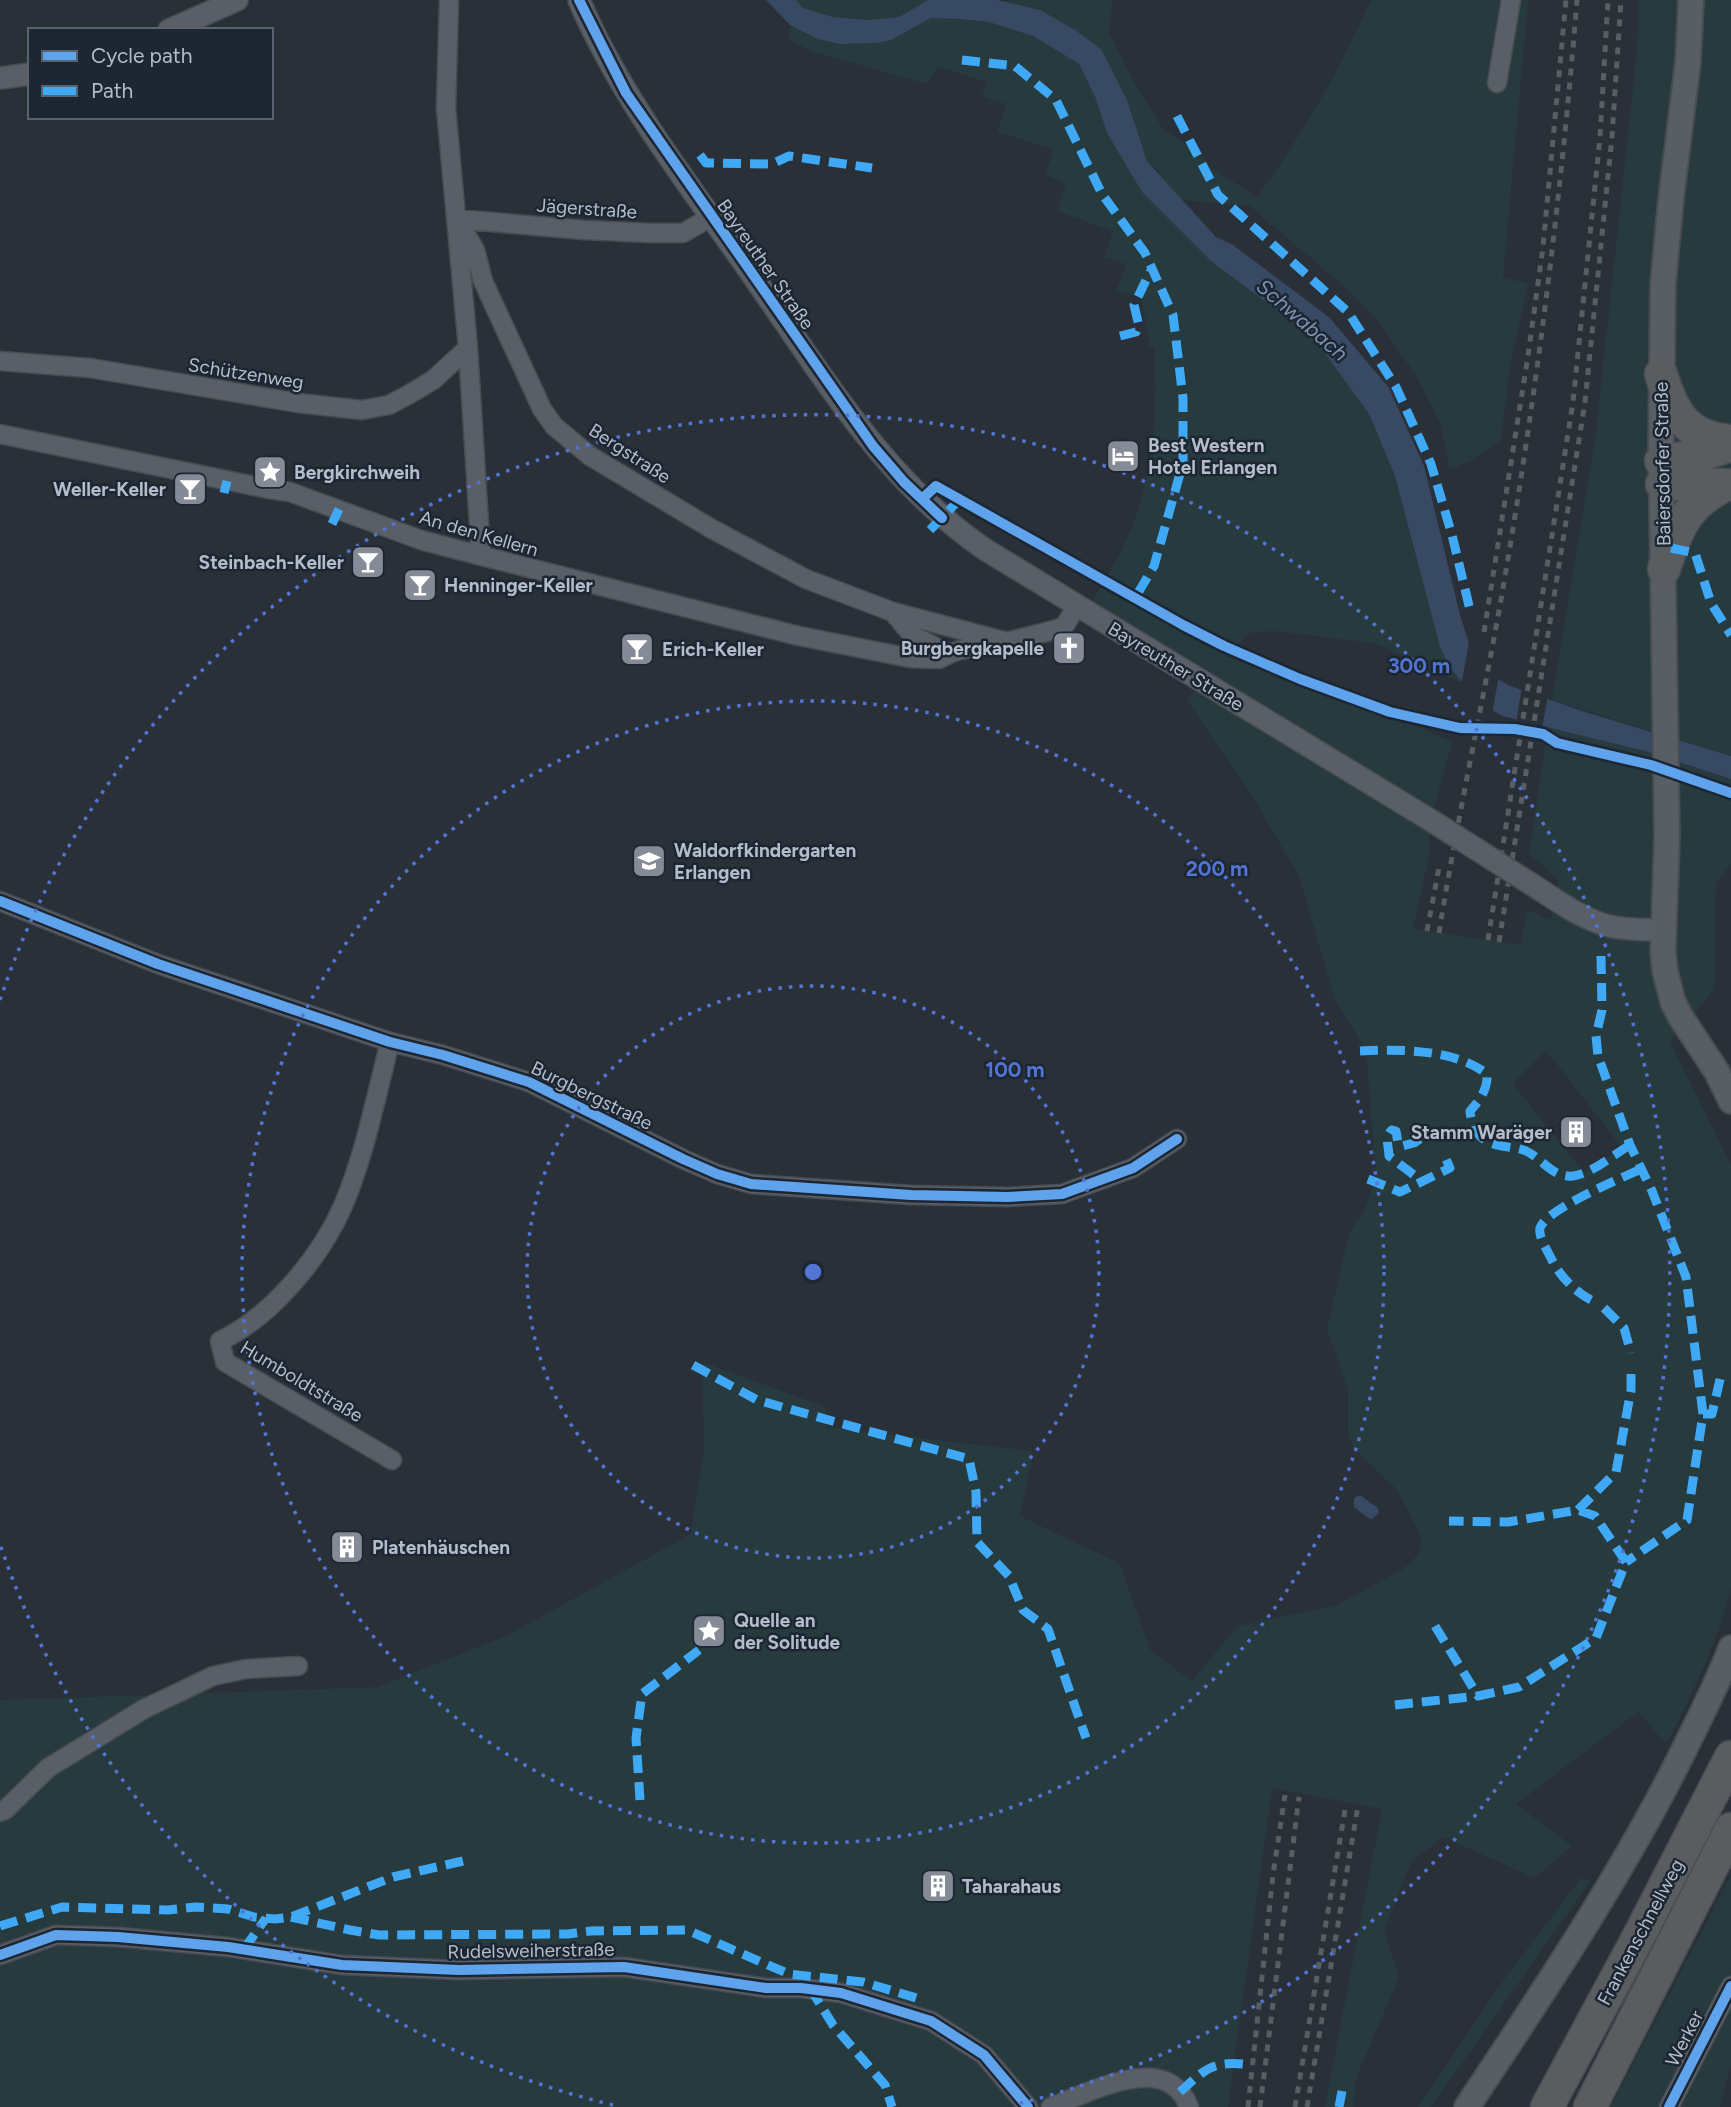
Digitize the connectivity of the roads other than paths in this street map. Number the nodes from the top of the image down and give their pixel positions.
1 (237, 0) edge
2 (449, 0) edge
3 (1511, 0) edge
4 (1692, 0) edge
5 (578, 5) edge
6 (174, 28) edge
7 (28, 74) edge
8 (0, 78) edge
9 (1497, 83) dead end
10 (711, 217) junction
11 (457, 219) junction
12 (468, 348) junction
13 (0, 361) edge
14 (1661, 374) junction
15 (0, 434) edge
16 (1731, 443) edge
17 (1662, 472) junction
18 (1728, 485) edge
19 (481, 556) junction
20 (1664, 569) junction
21 (1077, 606) junction
22 (893, 612) junction
23 (1007, 642) junction
24 (949, 654) junction
25 (0, 901) edge
26 (1664, 930) junction
27 (390, 1042) junction
28 (1731, 1101) edge
29 (1177, 1139) dead end
30 (392, 1460) dead end
31 (1731, 1648) edge
32 (298, 1666) dead end
33 (1731, 1757) edge
34 (0, 1812) edge
35 (1731, 1829) edge
36 (0, 1955) edge
37 (1731, 1986) edge
38 (1028, 2107) edge
39 (1051, 2107) edge
40 (1189, 2107) edge
41 (1467, 2107) edge
42 (1547, 2107) edge
43 (1590, 2107) edge
44 (1669, 2107) edge

1 - 6 street
2 - 11 street, Bergstraße
3 - 9 street
4 - 14 main road, Baiersdorfer Straße
5 - 10 street, Bayreuther Straße
7 - 8 street
10 - 11 street, Jägerstraße
10 - 21 street, Bayreuther Straße
11 - 12 street, Bergstraße
11 - 22 street, Bergstraße
12 - 13 street, Schützenweg
12 - 19 street, Bergstraße
14 - 16 highway
14 - 17 main road, Baiersdorfer Straße
15 - 19 street, An den Kellern
16 - 17 highway
17 - 18 highway
17 - 20 main road, Baiersdorfer Straße
18 - 20 highway
19 - 24 street, An den Kellern
20 - 26 main road, Baiersdorfer Straße
21 - 23 street, An den Kellern
21 - 26 street, Bayreuther Straße, bridge
22 - 23 street, Bergstraße
22 - 24 street
23 - 24 street, An den Kellern
25 - 27 street, Burgbergstraße
26 - 28 main road, Baiersdorfer Straße
27 - 29 street, Burgbergstraße
27 - 30 street, Humboldtstraße
31 - 41 main road
32 - 34 street
33 - 42 highway, Frankenschnellweg
35 - 43 highway, Frankenschnellweg
36 - 38 street, Rudelsweiherstraße
37 - 44 street, Werker
39 - 40 street

